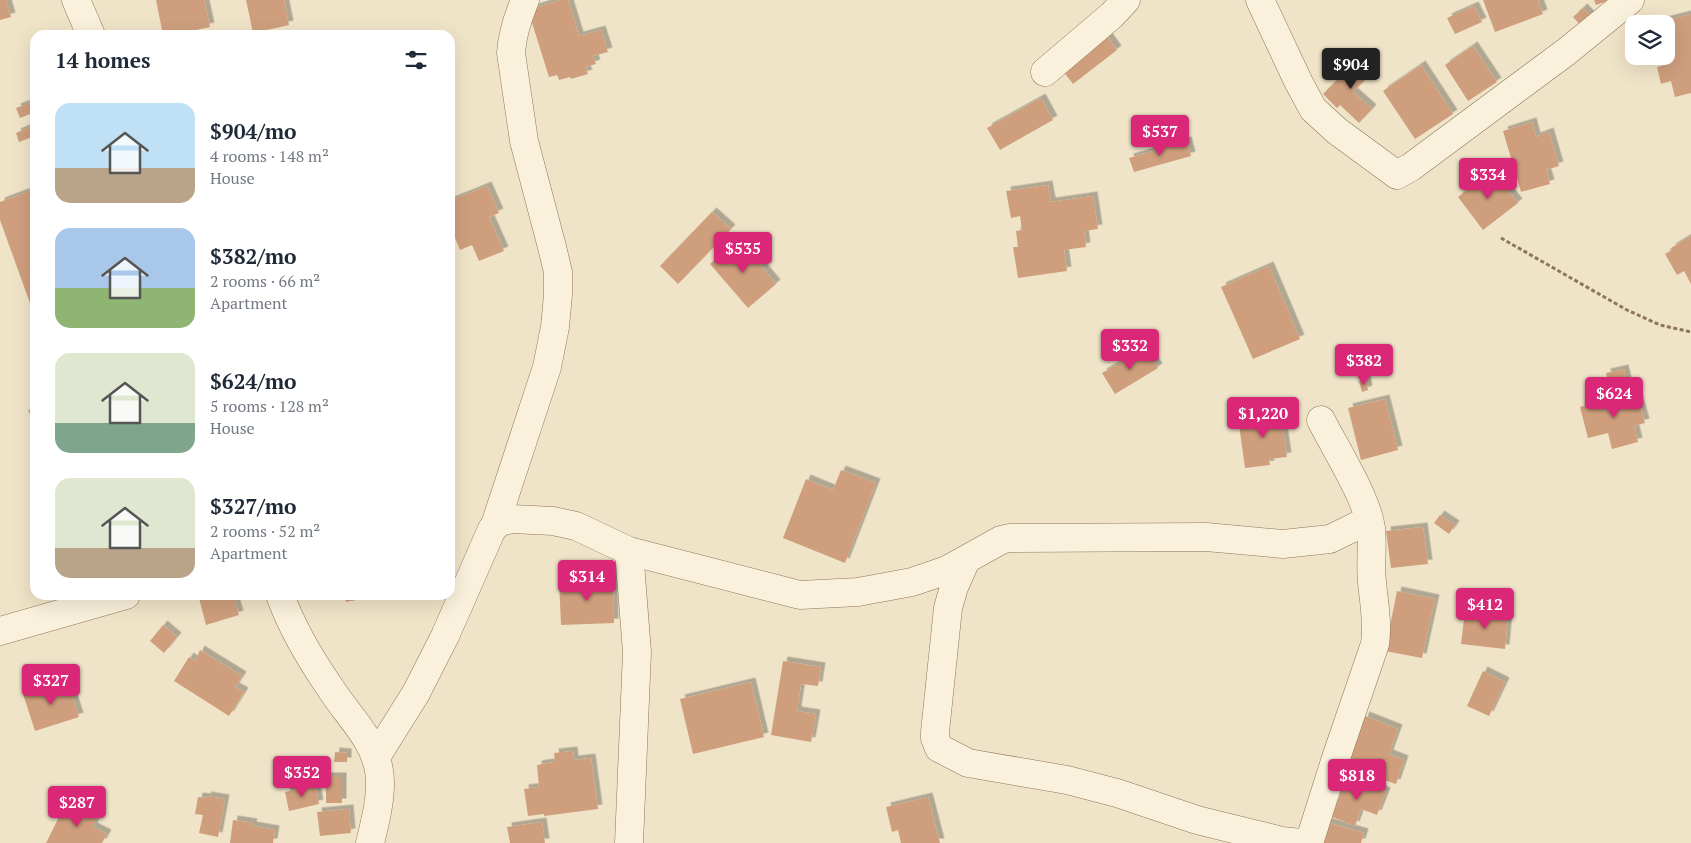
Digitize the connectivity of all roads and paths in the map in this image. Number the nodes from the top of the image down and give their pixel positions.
1 (76, 0) edge
2 (525, 0) edge
3 (1126, 0) edge
4 (1260, 0) edge
5 (1630, 0) edge
6 (89, 30) edge
7 (1045, 72) dead end
8 (1501, 238) dead end
9 (1691, 332) edge
10 (1321, 420) dead end
11 (1369, 520) junction
12 (496, 524) junction
13 (628, 550) junction
14 (966, 560) junction
15 (108, 600) edge
16 (282, 600) edge
17 (0, 631) edge
18 (376, 757) junction
19 (370, 843) edge
20 (629, 843) edge
21 (1301, 843) edge
22 (1309, 843) edge

1 - 6 street
2 - 12 street
3 - 7 street
4 - 5 street
8 - 9 path
10 - 11 street
11 - 14 street
11 - 22 street
12 - 13 street
12 - 18 street
13 - 14 street
13 - 20 street
14 - 21 street
15 - 17 street
16 - 18 street
18 - 19 street

